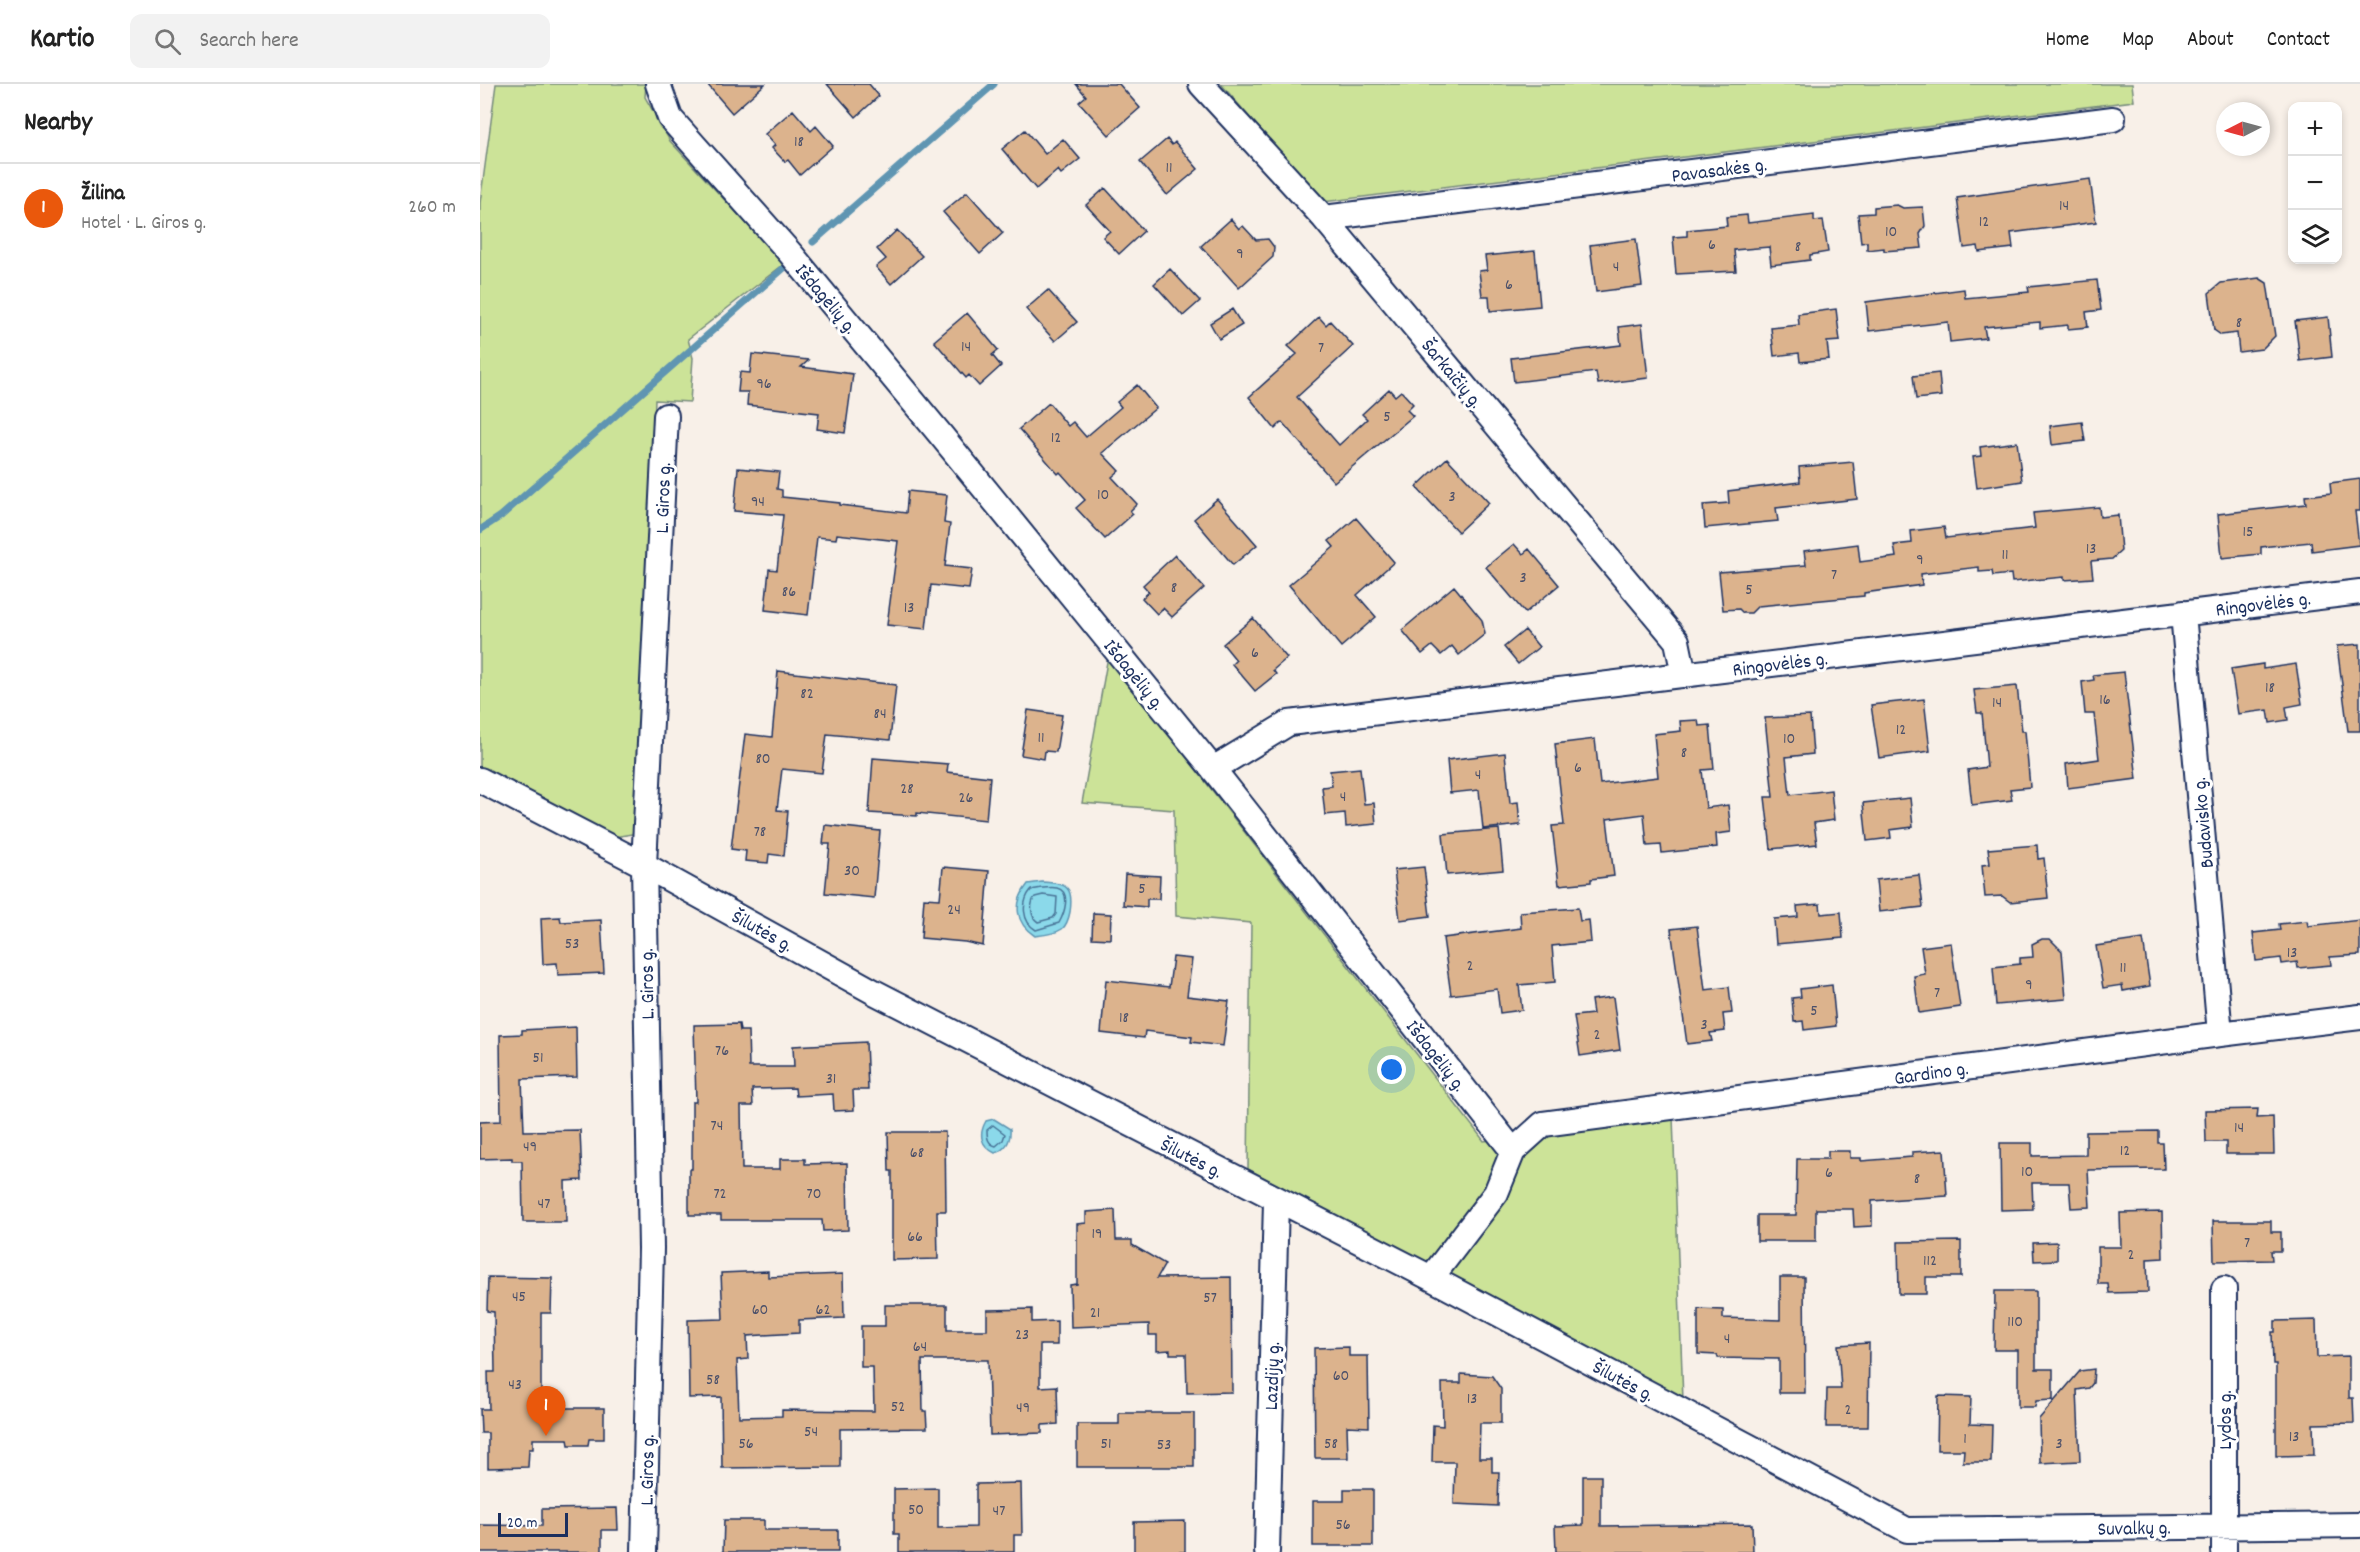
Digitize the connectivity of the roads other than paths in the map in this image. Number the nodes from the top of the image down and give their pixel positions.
1 (658, 84) edge
2 (1201, 84) edge
3 (2113, 118) dead end
4 (1324, 219) junction
5 (666, 416) dead end
6 (2360, 592) edge
7 (2184, 612) junction
8 (1684, 675) junction
9 (1213, 769) junction
10 (480, 780) edge
11 (644, 866) junction
12 (2360, 1017) edge
13 (2220, 1034) junction
14 (1513, 1150) junction
15 (1276, 1201) junction
16 (1431, 1278) junction
17 (2224, 1289) dead end
18 (2360, 1525) edge
19 (2224, 1526) junction
20 (1907, 1541) edge
21 (644, 1552) edge
22 (1267, 1552) edge
23 (2224, 1552) edge

1 - 9 street, Išdagėlių g.
2 - 4 street, Šarkaičių g.
3 - 4 street, Pavasakės g.
4 - 8 street, Šarkaičių g.
5 - 11 street, L. Giros g.
6 - 7 street, Ringovėlės g.
7 - 8 street, Ringovėlės g.
7 - 13 street, Budavisko g.
8 - 9 street, Ringovėlės g.
9 - 14 street, Išdagėlių g.
10 - 11 street, Šilutės g.
11 - 15 street, Šilutės g.
11 - 21 street, L. Giros g.
12 - 13 street, Gardino g.
13 - 14 street, Gardino g.
14 - 16 street
15 - 16 street, Šilutės g.
15 - 22 street, Lazdijų g.
16 - 20 street, Šilutės g.
17 - 19 street, Lydos g.
18 - 19 street, Suvalkų g.
19 - 20 street, Suvalkų g.
19 - 23 street, Lydos g.

